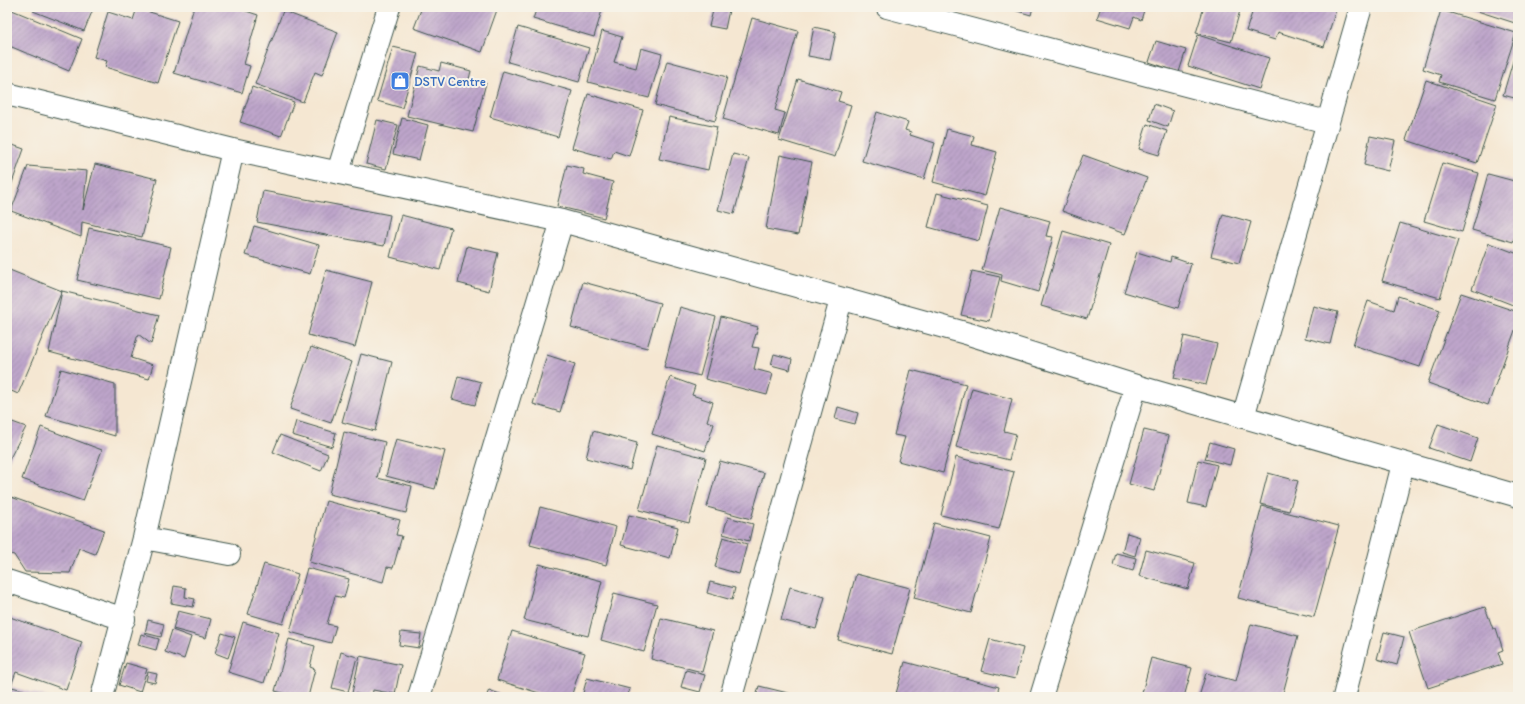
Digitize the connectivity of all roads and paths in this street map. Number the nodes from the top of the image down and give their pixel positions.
1 (389, 7) edge
2 (887, 7) edge
3 (1361, 7) edge
4 (7, 94) edge
5 (1327, 122) junction
6 (233, 150) junction
7 (338, 172) junction
8 (562, 221) junction
9 (841, 300) junction
10 (1136, 386) junction
11 (1242, 417) junction
12 (1403, 464) junction
13 (1518, 496) edge
14 (144, 538) junction
15 (229, 554) dead end
16 (7, 581) edge
17 (124, 619) junction
18 (102, 697) edge
19 (419, 697) edge
20 (731, 697) edge
21 (1041, 697) edge
22 (1344, 697) edge

1 - 7 street
2 - 5 street
3 - 5 street
4 - 6 street
5 - 11 street
6 - 7 street
6 - 14 street
7 - 8 street
8 - 9 street
8 - 19 street
9 - 10 street
9 - 20 street
10 - 11 street
10 - 21 street
11 - 12 street
12 - 13 street
12 - 22 street
14 - 15 street
14 - 17 street
16 - 17 street
17 - 18 street

